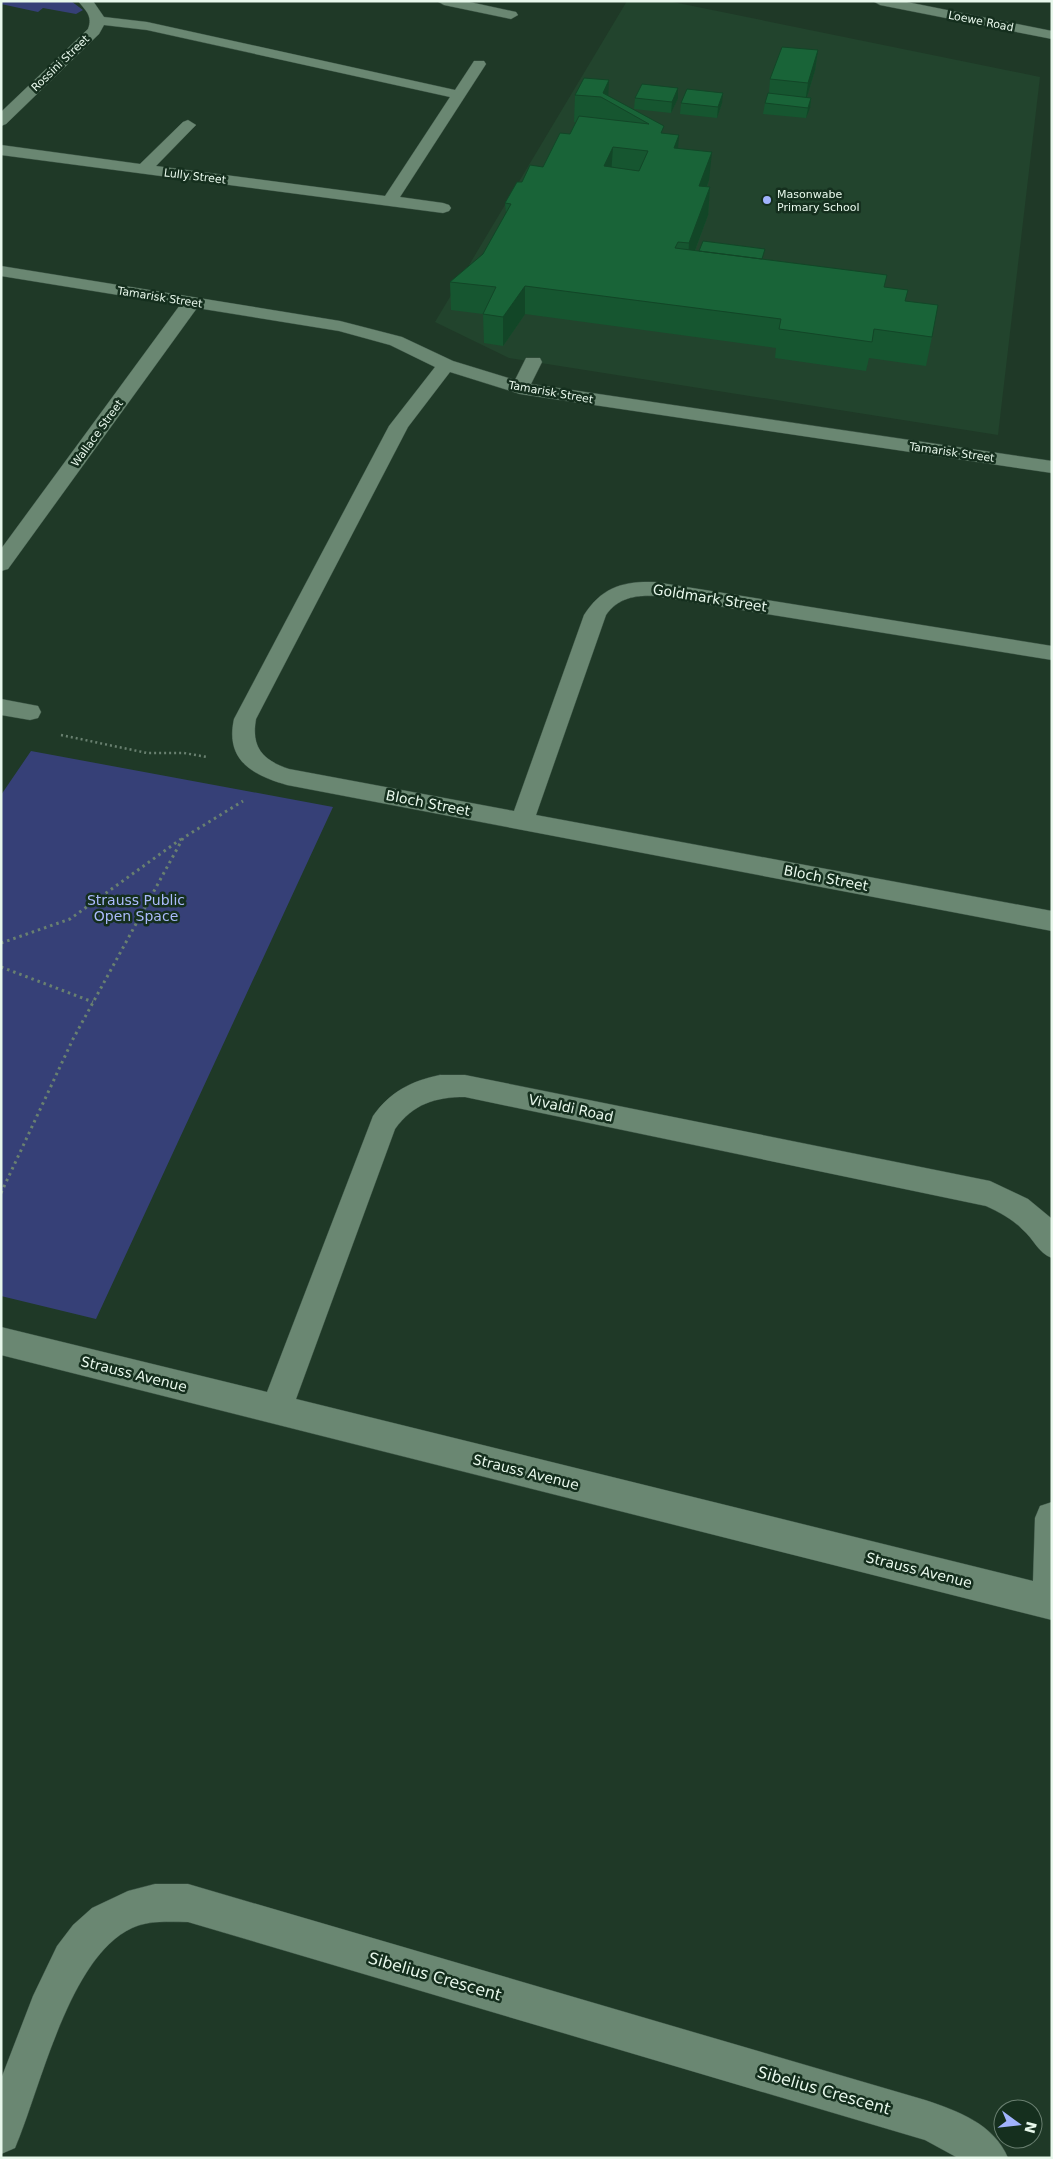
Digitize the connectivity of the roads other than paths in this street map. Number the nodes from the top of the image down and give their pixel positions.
1 (85, 1) edge
2 (444, 1) edge
3 (519, 1) edge
4 (880, 1) edge
5 (98, 20) junction
6 (1052, 35) edge
7 (478, 64) dead end
8 (459, 95) junction
9 (9, 96) dead end
10 (24, 98) junction
11 (1, 121) edge
12 (188, 125) dead end
13 (1, 150) edge
14 (144, 169) junction
15 (390, 201) junction
16 (443, 208) dead end
17 (1, 271) edge
18 (192, 302) junction
19 (533, 362) dead end
20 (446, 365) junction
21 (520, 388) junction
22 (1052, 467) edge
23 (1, 564) edge
24 (1052, 653) edge
25 (1, 707) edge
26 (30, 712) road end
27 (522, 821) junction
28 (1052, 920) edge
29 (1052, 1245) edge
30 (1, 1341) edge
31 (276, 1410) junction
32 (1052, 1518) edge
33 (1050, 1603) edge
34 (1, 2134) edge
35 (988, 2158) edge

1 - 5 street, Rossini Street
2 - 3 street
4 - 6 street, Loewe Road
5 - 8 street
5 - 10 street, Rossini Street
7 - 8 street
8 - 15 street
9 - 10 street
10 - 11 street, Rossini Street
12 - 14 street
13 - 14 street, Lully Street
14 - 15 street, Lully Street
15 - 16 street, Lully Street
17 - 18 street, Tamarisk Street
18 - 20 street, Tamarisk Street
18 - 23 street, Wallace Street
19 - 21 street
20 - 21 street, Tamarisk Street
20 - 27 street, Bloch Street
21 - 22 street, Tamarisk Street
24 - 27 street, Goldmark Street
25 - 26 street
27 - 28 street, Bloch Street
29 - 31 street, Vivaldi Road
30 - 31 street, Strauss Avenue
31 - 33 street, Strauss Avenue
32 - 33 street
34 - 35 street, Sibelius Crescent

